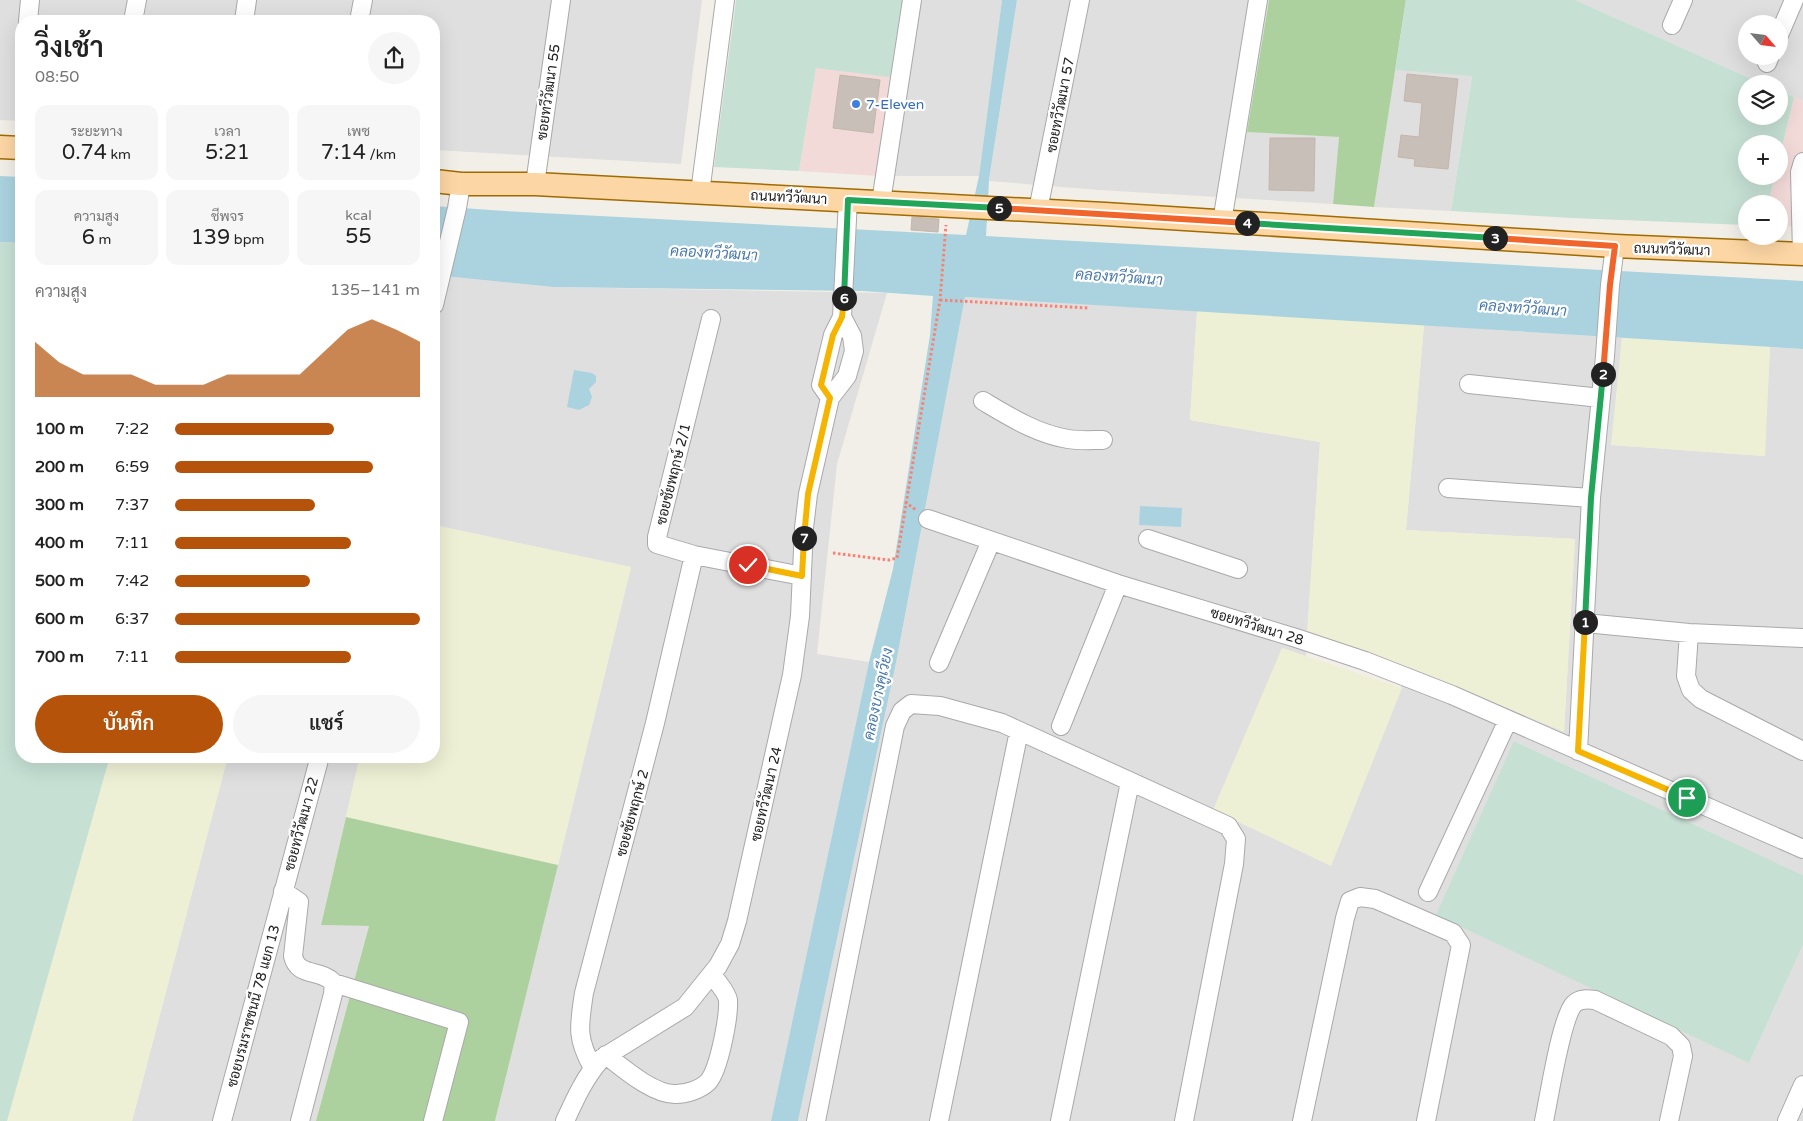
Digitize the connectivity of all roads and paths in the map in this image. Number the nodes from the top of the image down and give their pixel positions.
1 (30, 0) edge
2 (137, 0) edge
3 (247, 0) edge
4 (363, 0) edge
5 (561, 0) edge
6 (725, 0) edge
7 (912, 0) edge
8 (1080, 0) edge
9 (1258, 0) edge
10 (1683, 0) edge
11 (1794, 0) edge
12 (29, 15) edge
13 (134, 15) edge
14 (245, 15) edge
15 (361, 15) edge
16 (1788, 15) edge
17 (1672, 25) dead end
18 (0, 147) edge
19 (15, 148) edge
20 (1803, 162) edge
21 (440, 182) edge
22 (461, 184) junction
23 (535, 184) junction
24 (700, 192) junction
25 (848, 200) junction
26 (881, 202) junction
27 (1038, 210) junction
28 (1222, 222) junction
29 (946, 225) dead end
30 (1615, 246) junction
31 (1803, 254) edge
32 (440, 279) edge
33 (941, 299) junction
34 (1090, 308) dead end
35 (842, 317) junction
36 (711, 319) dead end
37 (1469, 384) dead end
38 (830, 398) junction
39 (1601, 398) junction
40 (983, 401) dead end
41 (1103, 440) dead end
42 (1448, 488) dead end
43 (1591, 498) junction
44 (928, 519) dead end
45 (1148, 540) dead end
46 (991, 541) junction
47 (833, 553) dead end
48 (694, 555) junction
49 (1238, 569) dead end
50 (802, 576) junction
51 (1118, 584) junction
52 (1585, 623) junction
53 (1689, 633) junction
54 (1803, 638) edge
55 (939, 663) dead end
56 (1508, 720) junction
57 (1061, 726) dead end
58 (1020, 731) junction
59 (1578, 751) junction
60 (1803, 751) edge
61 (318, 763) edge
62 (1130, 782) junction
63 (1803, 849) edge
64 (283, 891) junction
65 (1428, 892) dead end
66 (712, 974) junction
67 (334, 983) junction
68 (606, 1056) junction
69 (593, 1068) junction
70 (1803, 1085) edge
71 (222, 1121) edge
72 (300, 1121) edge
73 (433, 1121) edge
74 (565, 1121) edge
75 (816, 1121) edge
76 (939, 1121) edge
77 (1060, 1121) edge
78 (1184, 1121) edge
79 (1302, 1121) edge
80 (1426, 1121) edge
81 (1544, 1121) edge
82 (1669, 1121) edge
83 (1787, 1121) edge

1 - 12 street
2 - 13 street
3 - 14 street
4 - 15 street
5 - 23 street, ซอยทวีวัฒนา 55
6 - 24 street
7 - 26 street
8 - 27 street, ซอยทวีวัฒนา 57
9 - 28 street
10 - 17 street
11 - 16 street
18 - 19 main road
20 - 31 street
21 - 22 main road, ถนนทวีวัฒนา
22 - 23 main road, ถนนทวีวัฒนา
22 - 32 street
23 - 24 main road, ถนนทวีวัฒนา
24 - 25 main road, ถนนทวีวัฒนา
25 - 26 main road, ถนนทวีวัฒนา
25 - 35 street
26 - 27 main road, ถนนทวีวัฒนา
27 - 28 main road, ถนนทวีวัฒนา
28 - 30 main road, ถนนทวีวัฒนา
29 - 33 path
30 - 31 main road, ถนนทวีวัฒนา
30 - 39 street
33 - 34 path
33 - 47 path
35 - 38 street
35 - 38 street, ซอยทวีวัฒนา 24
36 - 48 street, ซอยชัยพฤกษ์ 2/1
37 - 39 street
38 - 50 street, ซอยทวีวัฒนา 24
39 - 43 street
40 - 41 street
42 - 43 street
43 - 52 street
44 - 46 street, ซอยทวีวัฒนา 28
45 - 49 street
46 - 51 street, ซอยทวีวัฒนา 28
46 - 55 street
48 - 50 street, ซอยชัยพฤกษ์ 2/1
48 - 69 street, ซอยชัยพฤกษ์ 2
50 - 66 street, ซอยทวีวัฒนา 24
51 - 56 street, ซอยทวีวัฒนา 28
51 - 57 street
52 - 53 street
52 - 59 street
53 - 54 street
53 - 60 street
56 - 59 street, ซอยทวีวัฒนา 28
56 - 65 street
58 - 62 street
58 - 75 street
58 - 76 street
59 - 63 street, ซอยทวีวัฒนา 28
61 - 64 street, ซอยทวีวัฒนา 22
62 - 77 street
62 - 78 street
64 - 67 street
64 - 71 street, ซอยบรมราชชนนี 78 แยก 13
66 - 68 street, ซอยทวีวัฒนา 24
66 - 68 street
67 - 72 street
67 - 73 street
68 - 69 street, ซอยทวีวัฒนา 24
69 - 74 street, ซอยทวีวัฒนา 24
70 - 83 street
79 - 80 street
81 - 82 street

